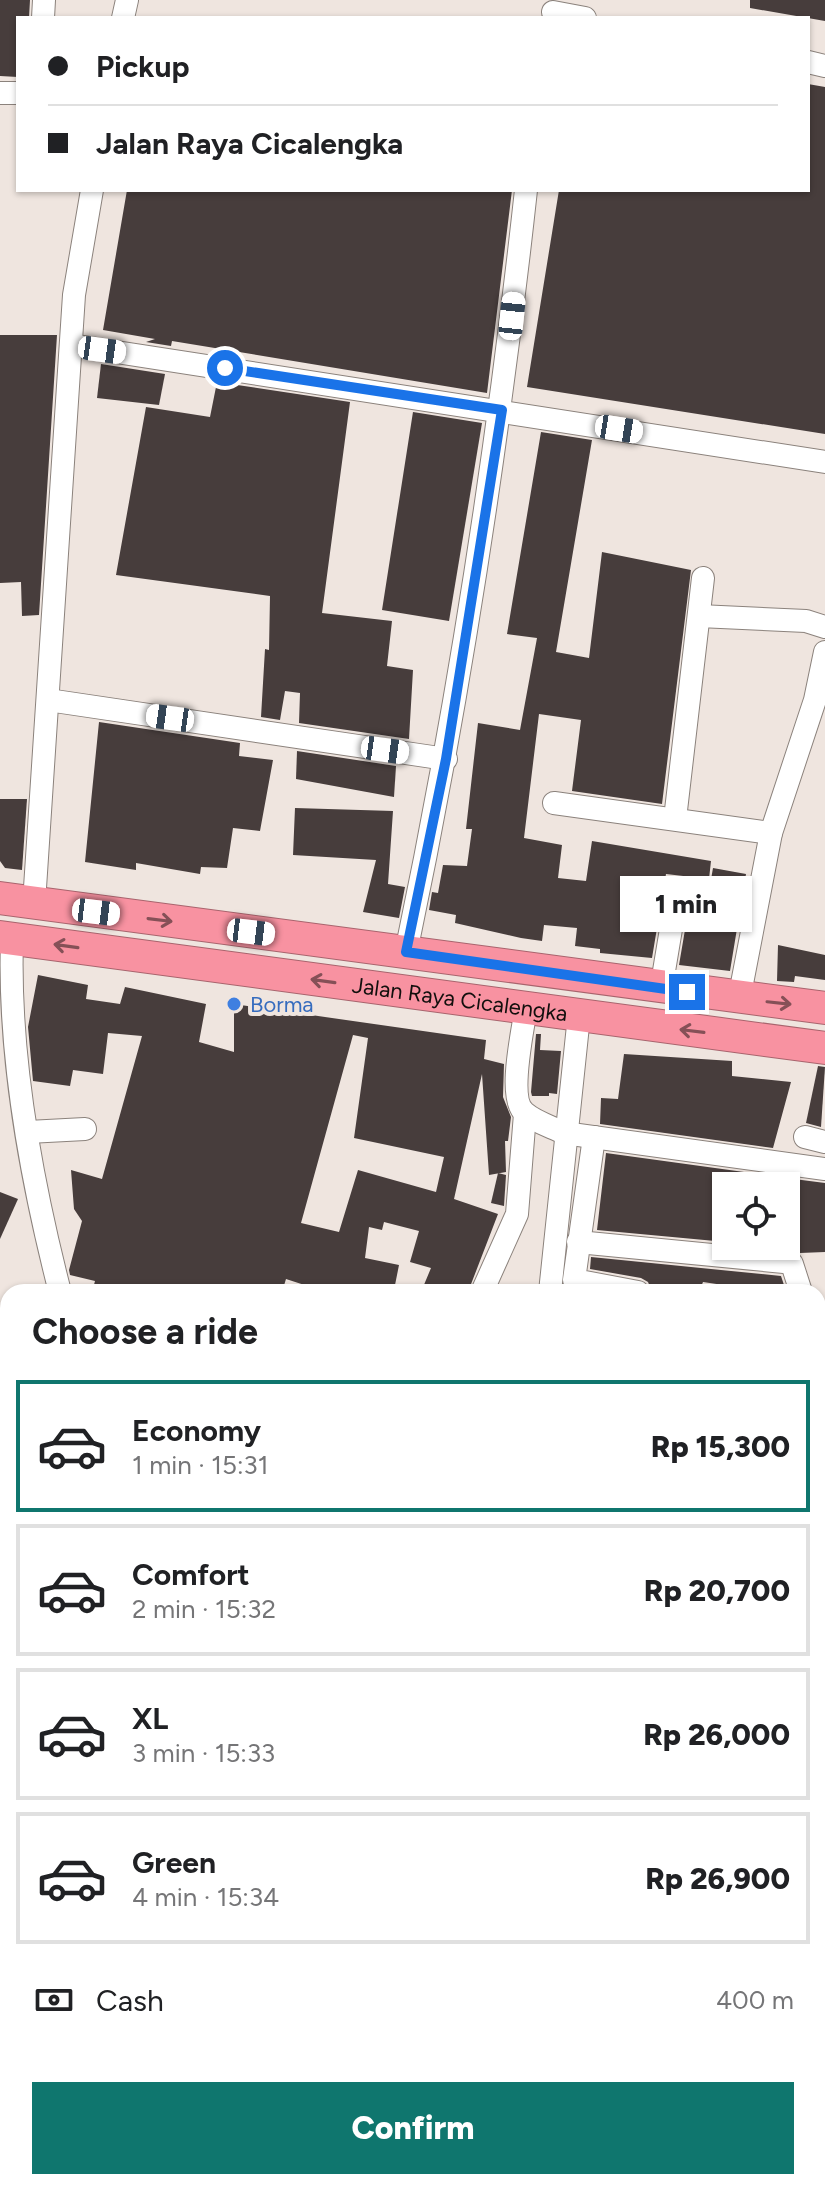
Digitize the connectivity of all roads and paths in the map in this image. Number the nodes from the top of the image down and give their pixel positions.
1 (553, 10) edge
2 (577, 16) edge
3 (92, 192) edge
4 (526, 192) edge
5 (71, 345) junction
6 (502, 410) junction
7 (825, 462) edge
8 (703, 578) dead end
9 (699, 616) junction
10 (825, 627) edge
11 (825, 652) edge
12 (48, 700) junction
13 (446, 759) junction
14 (554, 803) dead end
15 (675, 819) junction
16 (771, 833) junction
17 (0, 898) edge
18 (34, 903) junction
19 (675, 905) dead end
20 (6, 938) edge
21 (406, 952) junction
22 (661, 989) junction
23 (739, 999) junction
24 (526, 1008) junction
25 (825, 1008) edge
26 (579, 1016) junction
27 (825, 1048) edge
28 (525, 1114) junction
29 (85, 1129) dead end
30 (28, 1132) junction
31 (564, 1133) junction
32 (594, 1137) junction
33 (825, 1169) edge
34 (578, 1242) junction
35 (58, 1284) edge
36 (486, 1284) edge
37 (551, 1284) edge
38 (595, 1284) edge
39 (799, 1284) edge

1 - 2 street
3 - 5 street
4 - 6 street
5 - 6 street
5 - 12 street
6 - 7 street
6 - 13 street
8 - 9 street
9 - 10 street
9 - 15 street
11 - 16 street
12 - 13 street
12 - 18 street
13 - 21 street
14 - 15 street
15 - 16 street
16 - 23 street
17 - 18 highway, Jalan Raya Cicalengka
18 -> 21 highway, Jalan Raya Cicalengka
19 - 22 street
24 -> 20 highway, Jalan Raya Cicalengka
20 - 30 street
21 - 22 highway, Jalan Raya Cicalengka
22 - 23 highway, Jalan Raya Cicalengka
23 -> 25 highway, Jalan Raya Cicalengka
24 - 26 highway, Jalan Raya Cicalengka
24 - 28 street
27 -> 26 highway, Jalan Raya Cicalengka
26 - 31 street
28 - 31 street
28 - 36 street
29 - 30 street
30 - 35 street
31 - 32 street
31 - 37 street
32 - 33 street
32 - 34 street
34 - 38 street
34 - 39 street

